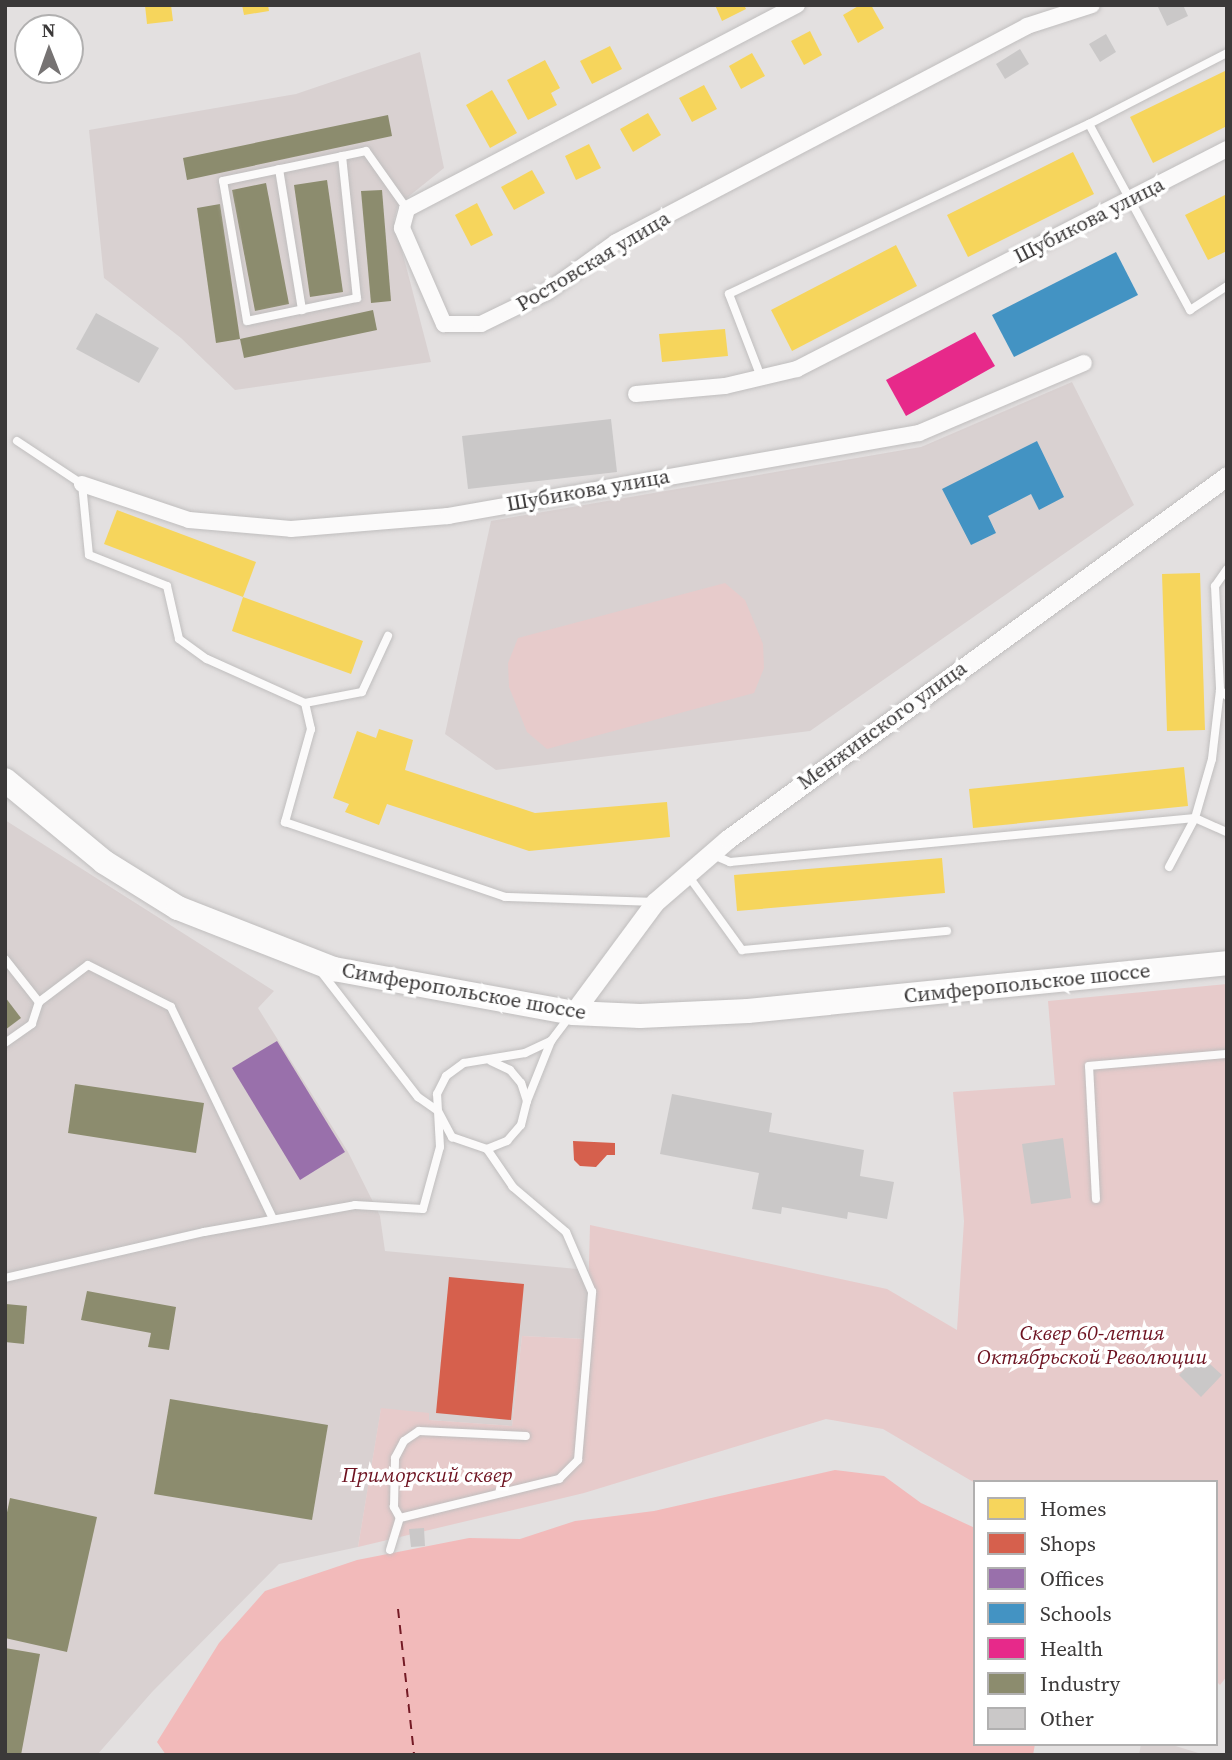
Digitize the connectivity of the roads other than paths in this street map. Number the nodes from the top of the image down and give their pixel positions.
1 (797, 5) edge
2 (1091, 5) edge
3 (1227, 53) edge
4 (1088, 124) junction
5 (1227, 149) edge
6 (342, 156) junction
7 (279, 169) junction
8 (1131, 199) junction
9 (407, 209) junction
10 (1227, 286) edge
11 (302, 310) junction
12 (1084, 363) dead end
13 (761, 377) junction
14 (636, 394) dead end
15 (17, 441) dead end
16 (1227, 476) edge
17 (82, 484) junction
18 (1227, 569) edge
19 (388, 636) dead end
20 (1224, 693) edge
21 (305, 703) junction
22 (5, 780) edge
23 (1195, 818) junction
24 (1227, 832) edge
25 (711, 854) junction
26 (1169, 867) dead end
27 (687, 874) junction
28 (655, 902) junction
29 (947, 931) dead end
30 (5, 959) edge
31 (307, 959) junction
32 (1227, 962) edge
33 (39, 1002) junction
34 (573, 1013) junction
35 (551, 1041) junction
36 (5, 1043) edge
37 (1227, 1054) edge
38 (490, 1061) junction
39 (527, 1101) junction
40 (438, 1111) junction
41 (486, 1149) junction
42 (1096, 1199) dead end
43 (273, 1219) junction
44 (5, 1278) edge
45 (526, 1436) dead end
46 (400, 1518) junction
47 (390, 1550) dead end

1 - 9 street
2 - 9 street, Ростовская улица
3 - 4 lane
4 - 8 lane
4 - 13 lane
5 - 8 street, Шубикова улица
6 - 7 lane
6 - 9 lane
6 - 11 lane
7 - 11 lane
7 - 11 lane
8 - 10 lane
8 - 13 street, Шубикова улица
12 - 17 street, Шубикова улица
13 - 14 street, Шубикова улица
15 - 17 lane
16 - 25 street, Менжинского улица
17 - 21 lane
18 - 20 lane
19 - 21 lane
20 - 23 lane
21 - 28 lane
22 - 31 main road, Симферопольское шоссе
23 - 24 lane
23 - 25 lane
23 - 26 lane
25 - 27 street, Менжинского улица
27 - 28 street, Менжинского улица
27 - 29 lane
28 - 34 street, Менжинского улица
30 - 33 lane
31 - 34 main road, Симферопольское шоссе
31 - 40 lane
32 - 34 main road, Симферопольское шоссе
33 - 36 lane
33 - 43 lane
34 - 35 lane
35 - 38 lane
35 - 39 lane
37 - 42 lane
38 - 39 lane
38 - 40 lane
39 - 41 lane
40 - 41 lane
40 - 43 lane
41 - 46 lane
43 - 44 lane
45 - 46 lane
46 - 47 lane

